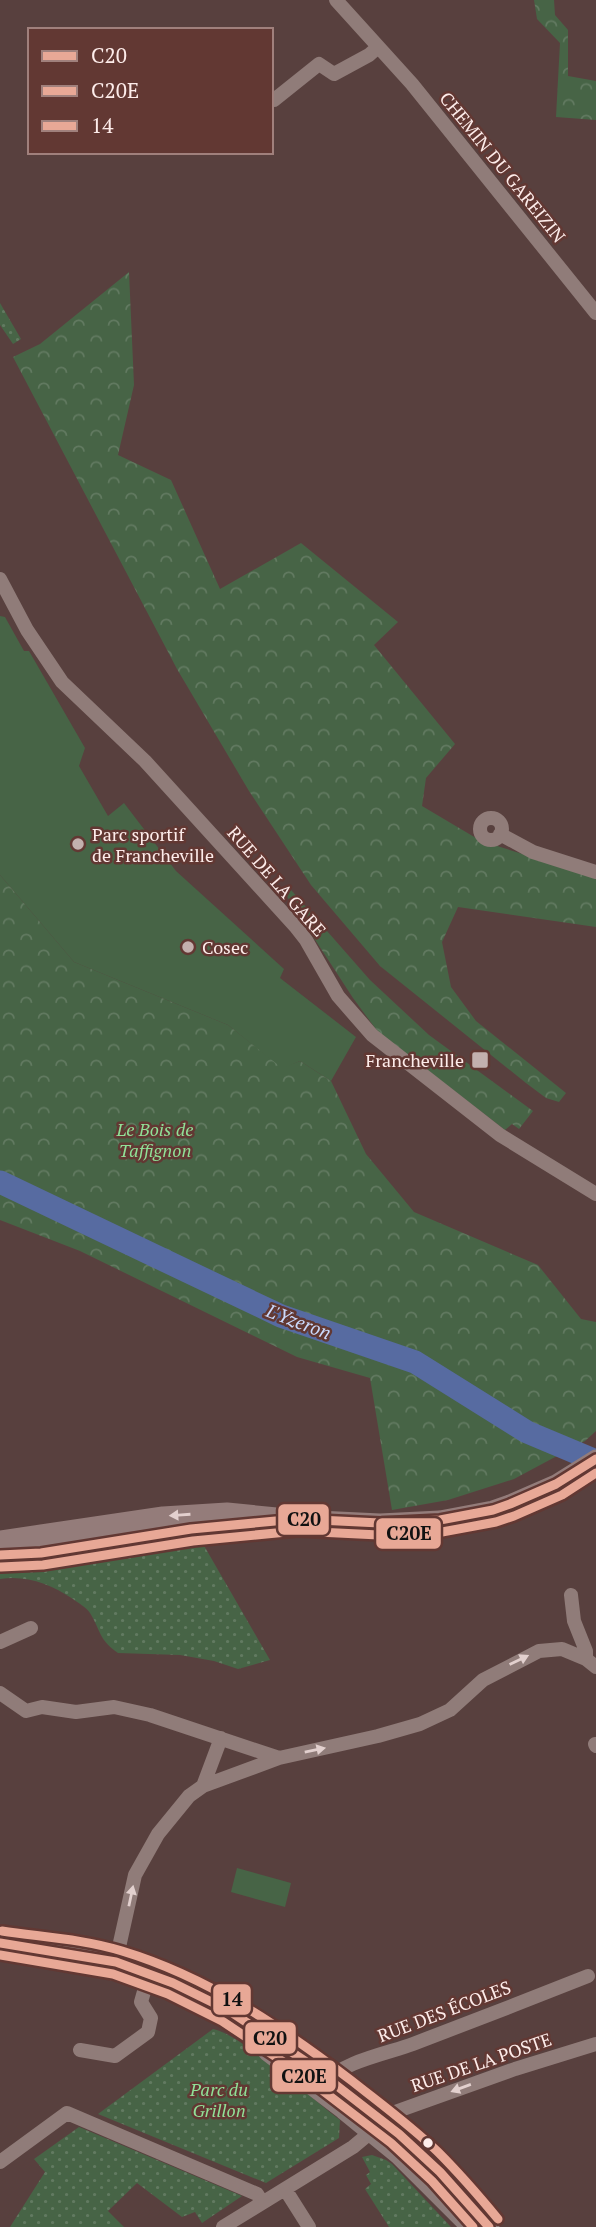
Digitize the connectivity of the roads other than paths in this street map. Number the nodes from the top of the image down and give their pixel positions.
1 (336, 0) edge
2 (378, 47) junction
3 (273, 99) edge
4 (596, 313) edge
5 (0, 579) edge
6 (500, 834) dead end
7 (596, 872) edge
8 (596, 1194) edge
9 (596, 1459) edge
10 (297, 1519) junction
11 (0, 1540) edge
12 (0, 1555) edge
13 (571, 1595) dead end
14 (31, 1628) dead end
15 (0, 1642) edge
16 (591, 1662) edge
17 (0, 1693) edge
18 (221, 1738) junction
19 (279, 1758) junction
20 (203, 1786) junction
21 (0, 1944) edge
22 (0, 1955) edge
23 (115, 1968) junction
24 (588, 1976) dead end
25 (147, 1979) junction
26 (596, 2044) edge
27 (80, 2050) dead end
28 (324, 2085) junction
29 (377, 2127) junction
30 (0, 2162) edge
31 (285, 2189) junction
32 (262, 2202) junction
33 (223, 2227) edge
34 (309, 2227) edge
35 (472, 2227) edge
36 (489, 2227) edge

1 - 2 street, CHEMIN DU GAREIZIN
2 - 3 street
2 - 4 street, CHEMIN DU GAREIZIN
5 - 8 street, RUE DE LA GARE
6 - 7 street
9 - 10 street
10 -> 11 street
10 - 12 street
13 - 16 street
14 - 15 street
19 -> 16 street
17 - 18 street
18 - 19 street
18 - 20 street
19 - 20 street
23 -> 20 street
21 - 23 main road
22 - 23 main road
23 - 25 main road
24 - 28 street, RUE DES ÉCOLES
25 - 27 street
25 - 28 main road
26 -> 29 street, RUE DE LA POSTE
28 - 29 main road
29 - 31 street, RUE DE LA POSTE
29 - 35 main road
29 - 36 main road
30 - 32 street
31 - 32 street, RUE DE LA POSTE
31 - 34 street
32 - 33 street, RUE DE LA POSTE

